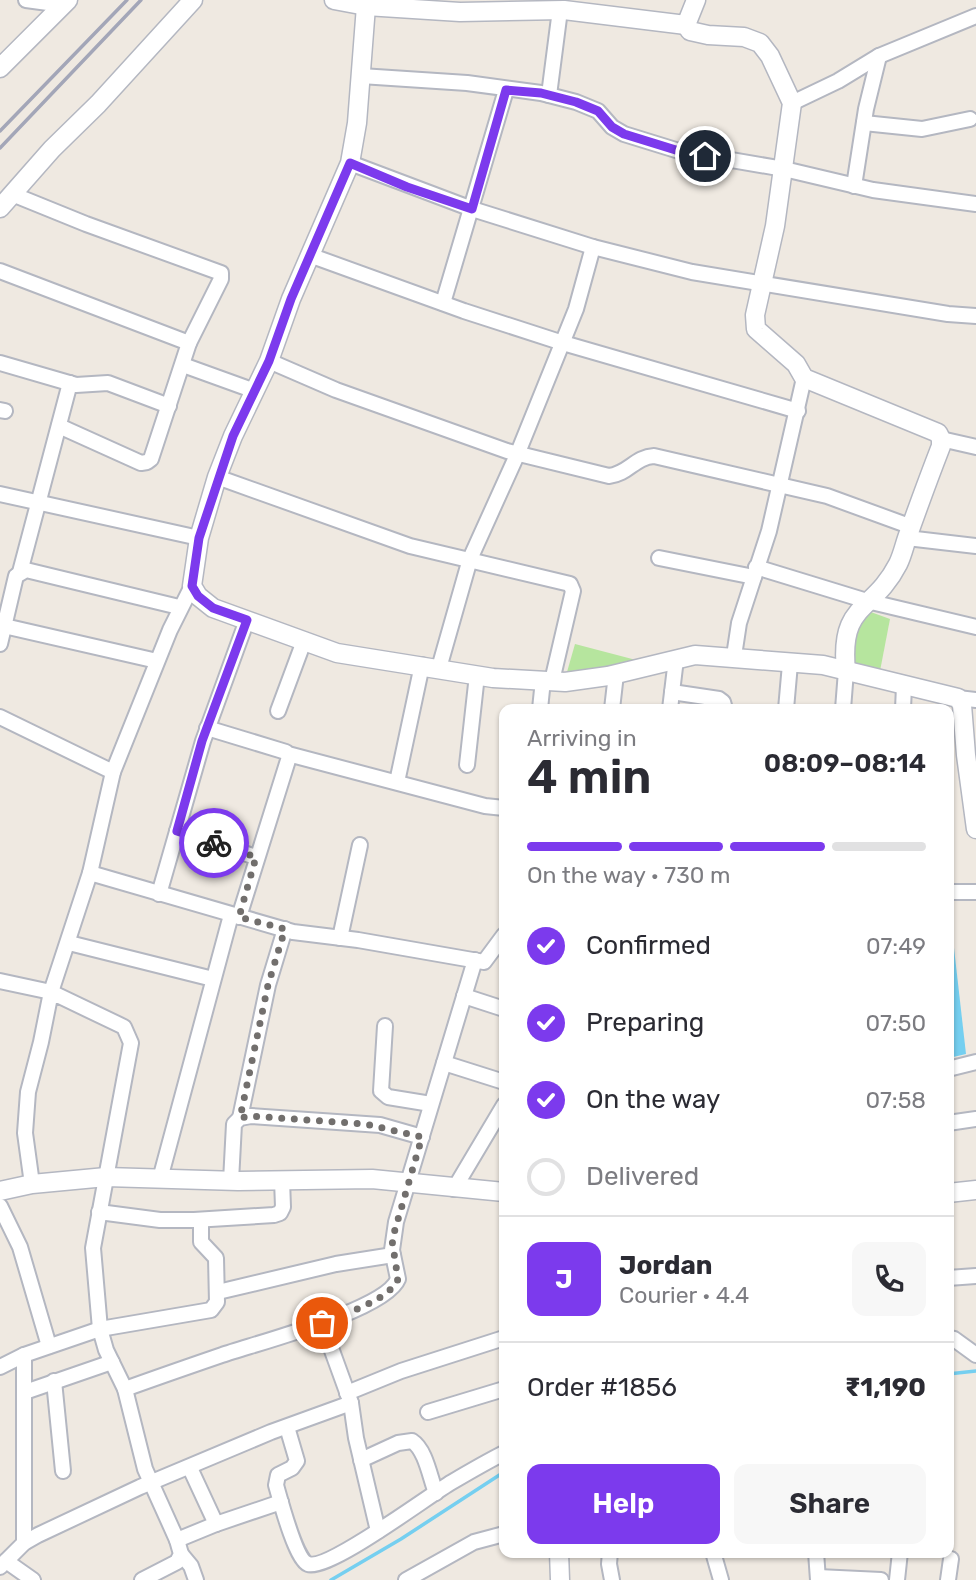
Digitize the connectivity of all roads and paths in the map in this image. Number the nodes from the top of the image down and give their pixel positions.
1 (26, 0) edge
2 (193, 0) edge
3 (334, 0) edge
4 (696, 0) edge
5 (66, 2) edge
6 (366, 6) junction
7 (461, 6) edge
8 (560, 10) junction
9 (976, 16) edge
10 (686, 25) junction
11 (879, 56) junction
12 (0, 68) edge
13 (361, 76) junction
14 (506, 90) junction
15 (548, 95) junction
16 (792, 103) junction
17 (970, 119) dead end
18 (864, 123) junction
19 (350, 163) junction
20 (784, 169) junction
21 (854, 186) junction
22 (12, 194) junction
23 (976, 204) edge
24 (0, 208) edge
25 (472, 209) junction
26 (593, 247) junction
27 (312, 256) junction
28 (0, 271) edge
29 (760, 284) junction
30 (443, 303) junction
31 (976, 316) edge
32 (189, 343) junction
33 (563, 343) junction
34 (269, 361) junction
35 (0, 363) edge
36 (183, 365) junction
37 (804, 378) junction
38 (70, 383) junction
39 (255, 391) junction
40 (169, 406) junction
41 (798, 411) junction
42 (59, 426) junction
43 (941, 439) junction
44 (976, 447) edge
45 (517, 455) junction
46 (218, 477) junction
47 (779, 484) junction
48 (0, 494) edge
49 (39, 503) junction
50 (909, 532) junction
51 (199, 538) junction
52 (976, 546) edge
53 (659, 558) dead end
54 (470, 559) junction
55 (20, 572) junction
56 (755, 572) junction
57 (192, 586) junction
58 (867, 601) junction
59 (179, 607) junction
60 (247, 620) junction
61 (2, 625) edge
62 (976, 627) edge
63 (304, 641) junction
64 (0, 644) edge
65 (734, 656) junction
66 (676, 659) junction
67 (157, 661) junction
68 (790, 664) junction
69 (430, 667) junction
70 (846, 671) junction
71 (616, 674) junction
72 (477, 675) junction
73 (548, 681) junction
74 (905, 685) junction
75 (672, 692) junction
76 (967, 699) edge
77 (541, 704) edge
78 (613, 704) edge
79 (671, 704) edge
80 (724, 704) edge
81 (786, 704) edge
82 (843, 704) edge
83 (903, 704) edge
84 (278, 711) dead end
85 (0, 717) edge
86 (207, 727) junction
87 (288, 754) junction
88 (467, 765) dead end
89 (113, 772) junction
90 (397, 782) junction
91 (499, 807) edge
92 (976, 829) edge
93 (177, 831) junction
94 (360, 845) dead end
95 (256, 857) junction
96 (90, 873) junction
97 (954, 892) edge
98 (976, 892) edge
99 (159, 894) junction
100 (235, 916) junction
101 (285, 929) junction
102 (340, 938) junction
103 (499, 942) edge
104 (69, 943) junction
105 (475, 960) junction
106 (214, 979) junction
107 (0, 981) edge
108 (51, 992) junction
109 (464, 996) junction
110 (499, 1007) edge
111 (385, 1026) dead end
112 (976, 1062) edge
113 (444, 1063) junction
114 (954, 1068) edge
115 (499, 1080) edge
116 (431, 1104) junction
117 (499, 1113) edge
118 (240, 1118) junction
119 (976, 1119) edge
120 (954, 1122) edge
121 (422, 1137) junction
122 (106, 1177) junction
123 (160, 1179) junction
124 (282, 1180) junction
125 (231, 1181) junction
126 (32, 1184) junction
127 (409, 1184) junction
128 (454, 1189) junction
129 (976, 1190) edge
130 (0, 1191) edge
131 (499, 1192) edge
132 (954, 1193) edge
133 (0, 1206) edge
134 (99, 1212) junction
135 (201, 1220) junction
136 (393, 1255) junction
137 (976, 1276) edge
138 (954, 1278) edge
139 (218, 1292) junction
140 (322, 1323) junction
141 (100, 1329) junction
142 (954, 1339) edge
143 (499, 1340) edge
144 (49, 1346) junction
145 (24, 1355) junction
146 (976, 1355) edge
147 (112, 1362) junction
148 (0, 1367) edge
149 (54, 1381) junction
150 (125, 1389) junction
151 (499, 1391) edge
152 (25, 1392) junction
153 (349, 1398) junction
154 (428, 1412) dead end
155 (287, 1427) junction
156 (499, 1456) edge
157 (361, 1460) junction
158 (190, 1468) junction
159 (63, 1471) dead end
160 (151, 1484) junction
161 (436, 1493) junction
162 (281, 1502) junction
163 (216, 1524) junction
164 (378, 1531) junction
165 (499, 1535) edge
166 (24, 1544) junction
167 (179, 1547) junction
168 (559, 1558) edge
169 (610, 1558) edge
170 (715, 1558) edge
171 (816, 1558) edge
172 (899, 1558) edge
173 (951, 1559) dead end
174 (3, 1564) edge
175 (818, 1578) edge
176 (33, 1580) edge
177 (142, 1580) edge
178 (196, 1580) edge
179 (406, 1580) edge
180 (560, 1580) edge
181 (612, 1580) edge
182 (721, 1580) edge
183 (881, 1580) edge
184 (897, 1580) edge
185 (948, 1580) edge

1 - 5 street
2 - 22 street
3 - 6 street
4 - 10 street
5 - 12 street
6 - 7 street
6 - 13 street
7 - 8 street
8 - 10 street
8 - 15 street
9 - 11 street
10 - 16 street
11 - 16 street
11 - 18 street
13 - 14 street
13 - 19 street
14 - 15 street
14 - 25 street
15 - 20 street
16 - 20 street
17 - 18 street
18 - 21 street
19 - 25 street
19 - 27 street
20 - 21 street
20 - 29 street
21 - 23 street
22 - 24 street
22 - 32 street
25 - 26 street
25 - 30 street
26 - 29 street
26 - 33 street
27 - 30 street
27 - 34 street
28 - 32 street
29 - 31 street
29 - 37 street
30 - 33 street
32 - 36 street
33 - 41 street
33 - 45 street
34 - 39 street
34 - 45 street
35 - 38 street
36 - 39 street
36 - 40 street
37 - 41 street
37 - 43 street
38 - 40 street
38 - 42 street
39 - 46 street
40 - 42 street
41 - 47 street
42 - 49 street
43 - 44 street
43 - 50 street
45 - 47 street
45 - 54 street
46 - 51 street
46 - 54 street
47 - 50 street
47 - 56 street
48 - 49 street
49 - 51 street
49 - 55 street
50 - 52 street
50 - 58 street
51 - 57 street
53 - 56 street
54 - 69 street
54 - 73 street
55 - 59 street
55 - 61 street
56 - 58 street
56 - 65 street
57 - 59 street
57 - 60 street
58 - 62 street
58 - 70 street
59 - 67 street
60 - 63 street
60 - 86 street
61 - 64 street
61 - 67 street
63 - 69 street
63 - 84 street
65 - 66 street
65 - 68 street
66 - 71 street
66 - 75 street
67 - 89 street
68 - 70 street
68 - 81 street
69 - 72 street
69 - 90 street
70 - 74 street
70 - 82 street
71 - 73 street
71 - 78 street
72 - 73 street
72 - 88 street
73 - 77 street
74 - 76 street
74 - 83 street
75 - 79 street
75 - 80 street
76 - 92 street
85 - 89 street
86 - 87 street
86 - 93 street
87 - 90 street
87 - 95 street
89 - 96 street
90 - 91 street
93 - 95 street
93 - 99 street
94 - 102 street
95 - 100 street
96 - 99 street
96 - 104 street
97 - 98 street
99 - 100 street
100 - 101 street
100 - 106 street
101 - 102 street
101 - 118 street
102 - 105 street
103 - 105 street
104 - 106 street
104 - 108 street
105 - 109 street
106 - 123 street
107 - 108 street
108 - 122 street
108 - 126 street
109 - 110 street
109 - 113 street
111 - 116 street
112 - 114 street
113 - 115 street
113 - 116 street
116 - 121 street
117 - 128 street
118 - 121 street
118 - 125 street
119 - 120 street
121 - 127 street
122 - 123 street
122 - 126 street
122 - 134 street
123 - 125 street
124 - 125 street
124 - 127 street
124 - 135 street
126 - 130 street
127 - 128 street
127 - 136 street
128 - 131 street
129 - 132 street
133 - 144 street
134 - 135 street
134 - 141 street
135 - 139 street
136 - 139 street
136 - 140 street
137 - 138 street
139 - 141 street
140 - 150 street
140 - 153 street
141 - 144 street
141 - 147 street
142 - 146 street
143 - 153 street
144 - 145 street
145 - 148 street
145 - 152 street
147 - 149 street
147 - 150 street
149 - 152 street
149 - 159 street
150 - 160 street
151 - 154 street
152 - 166 street
153 - 155 street
153 - 157 street
155 - 158 street
155 - 162 street
156 - 161 street
157 - 161 street
157 - 164 street
158 - 160 street
158 - 163 street
160 - 166 street
160 - 167 street
161 - 164 street
162 - 163 street
162 - 164 street
163 - 167 street
165 - 179 street
166 - 174 street
167 - 177 street
167 - 178 street
168 - 180 street
169 - 181 street
170 - 182 street
171 - 175 street
172 - 184 street
173 - 185 street
174 - 176 street
175 - 183 street

